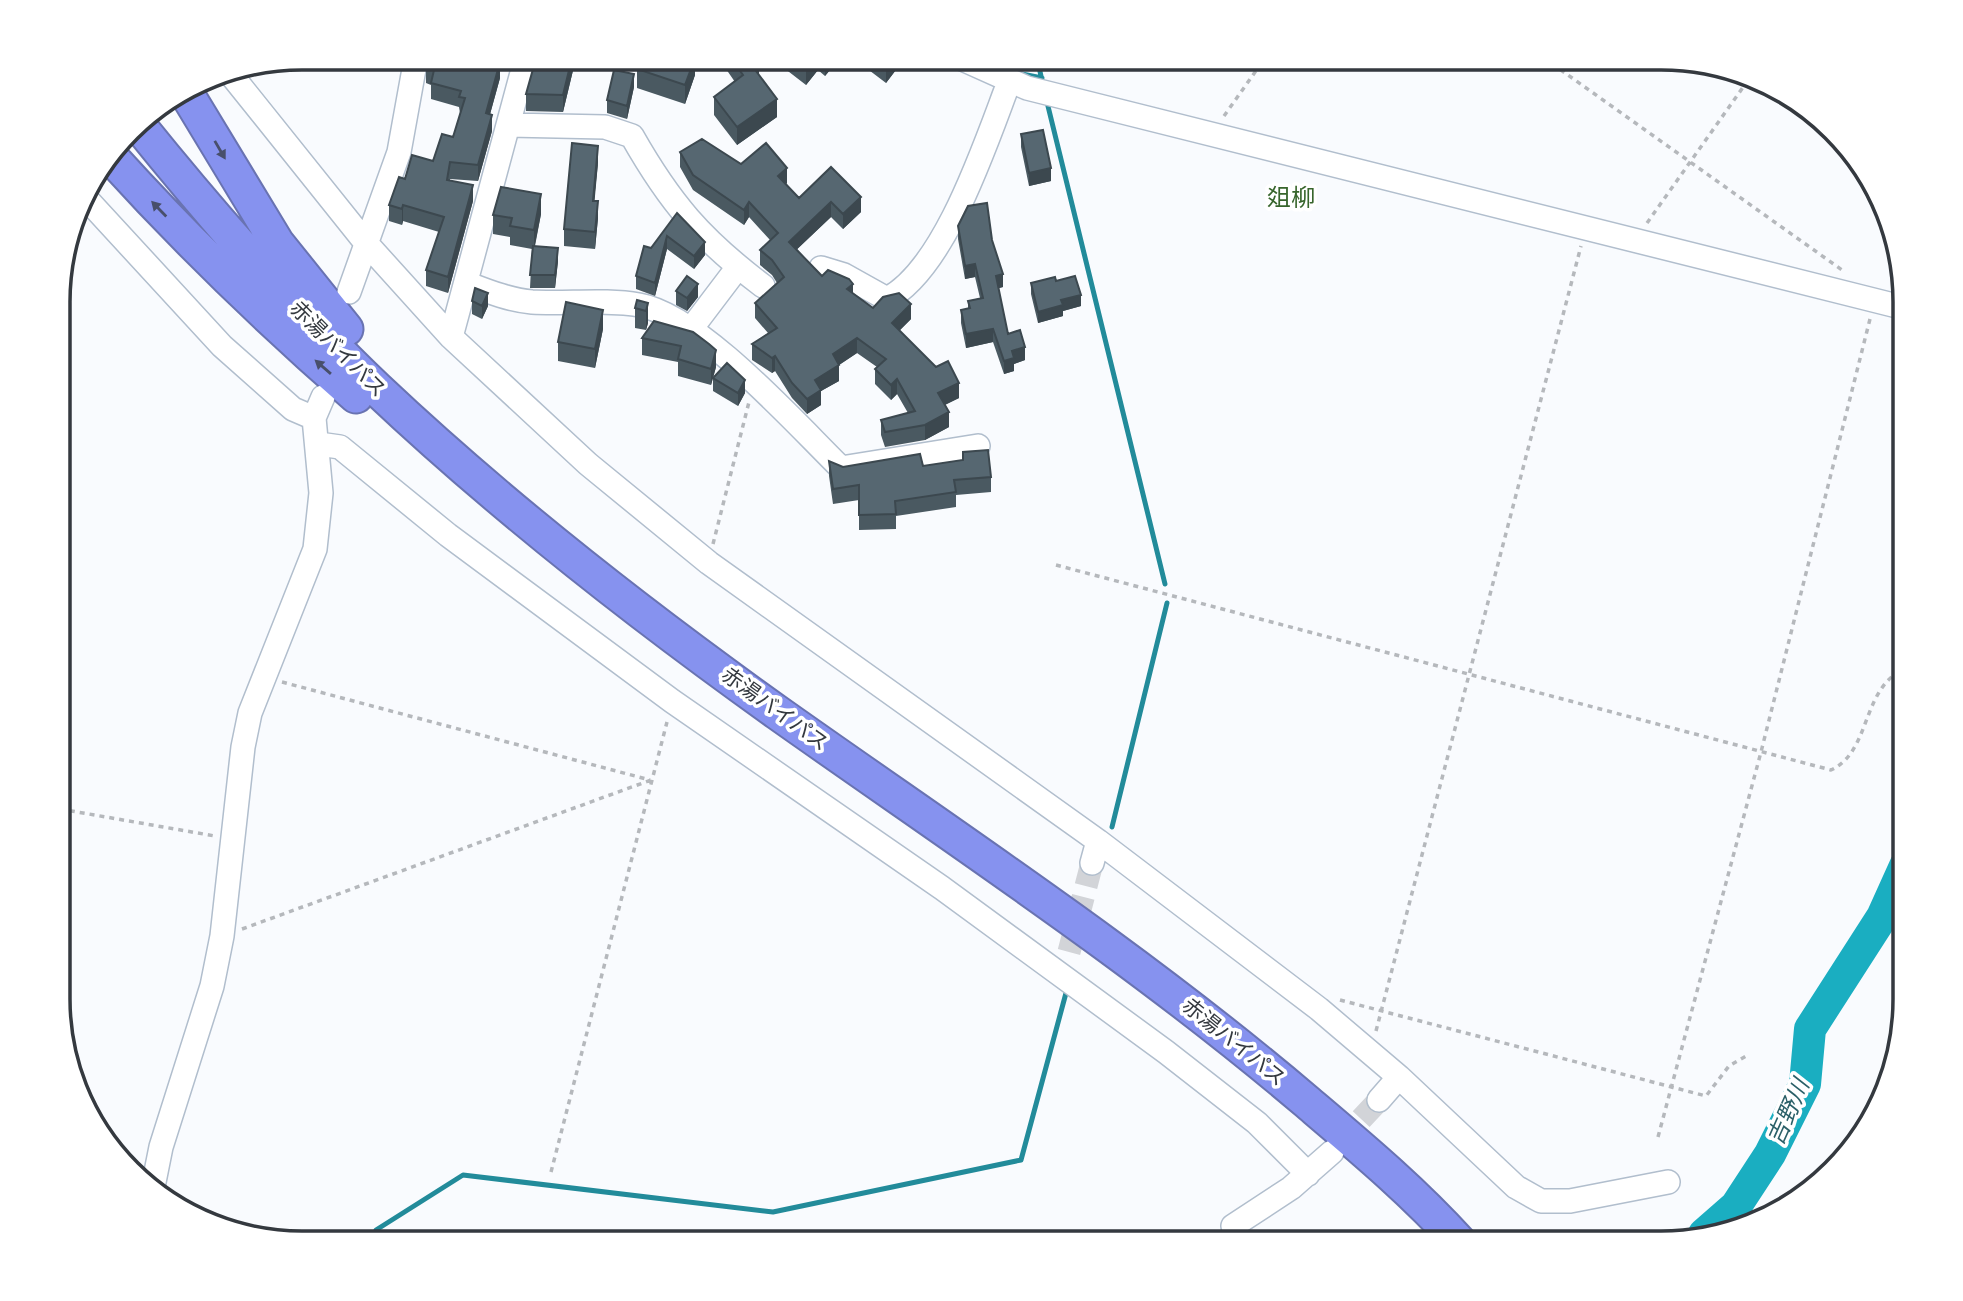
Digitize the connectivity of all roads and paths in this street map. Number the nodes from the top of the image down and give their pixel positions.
1 (414, 70) edge
2 (523, 70) edge
3 (986, 70) edge
4 (1257, 70) edge
5 (1561, 70) edge
6 (235, 80) edge
7 (1018, 85) junction
8 (1744, 86) edge
9 (190, 99) edge
10 (509, 125) junction
11 (145, 132) edge
12 (1212, 134) junction
13 (1691, 162) junction
14 (117, 163) edge
15 (92, 205) edge
16 (1586, 226) junction
17 (1635, 239) junction
18 (366, 243) junction
19 (738, 267) junction
20 (821, 268) dead end
21 (1848, 275) dead end
22 (466, 283) junction
23 (763, 286) dead end
24 (349, 292) dead end
25 (1874, 300) junction
26 (1893, 305) edge
27 (691, 329) junction
28 (451, 337) junction
29 (754, 384) junction
30 (318, 444) junction
31 (978, 446) dead end
32 (477, 479) junction
33 (709, 563) junction
34 (1056, 565) dead end
35 (1469, 674) junction
36 (1893, 676) edge
37 (263, 677) junction
38 (672, 701) junction
39 (1761, 752) junction
40 (651, 780) junction
41 (70, 811) edge
42 (234, 839) junction
43 (222, 936) junction
44 (1318, 1009) junction
45 (1380, 1010) junction
46 (1370, 1053) junction
47 (1748, 1055) dead end
48 (1399, 1077) junction
49 (1673, 1086) junction
50 (1379, 1100) tunnel mouth
51 (1658, 1137) dead end
52 (1332, 1152) tunnel mouth
53 (551, 1172) dead end
54 (1308, 1174) junction
55 (155, 1178) edge
56 (1668, 1182) dead end
57 (1233, 1226) dead end
58 (1449, 1231) edge

1 - 18 street
2 - 10 street
3 - 7 street
4 - 12 path
5 - 13 path
6 - 18 street
7 - 12 street
7 - 20 street
8 - 13 path
9 -> 32 highway
10 - 19 street
10 - 22 street
11 - 32 highway, 赤湯バイパス
12 - 16 street
13 - 17 path
13 - 21 path
32 -> 14 highway
15 - 30 street
16 - 17 street
16 - 35 path
17 - 25 street
18 - 24 street
18 - 28 street
19 - 23 street
19 - 27 street
22 - 27 street
22 - 28 street
25 - 26 street
25 - 39 path
27 - 29 street
28 - 33 street
29 - 31 street
29 - 33 path
30 - 37 street
30 - 38 street
32 - 58 highway, 赤湯バイパス
33 - 44 street
34 - 35 path
35 - 39 path
35 - 45 path
36 - 39 path
37 - 40 path
37 - 42 street
38 - 40 path
38 - 54 street
39 - 49 path
40 - 43 path
40 - 53 path
41 - 42 path
42 - 43 street
43 - 55 street
44 - 45 path
44 - 46 street
45 - 46 path
45 - 49 path
46 - 48 street
47 - 49 path
48 - 50 street
48 - 56 street
49 - 51 path
52 - 54 street
54 - 57 street

